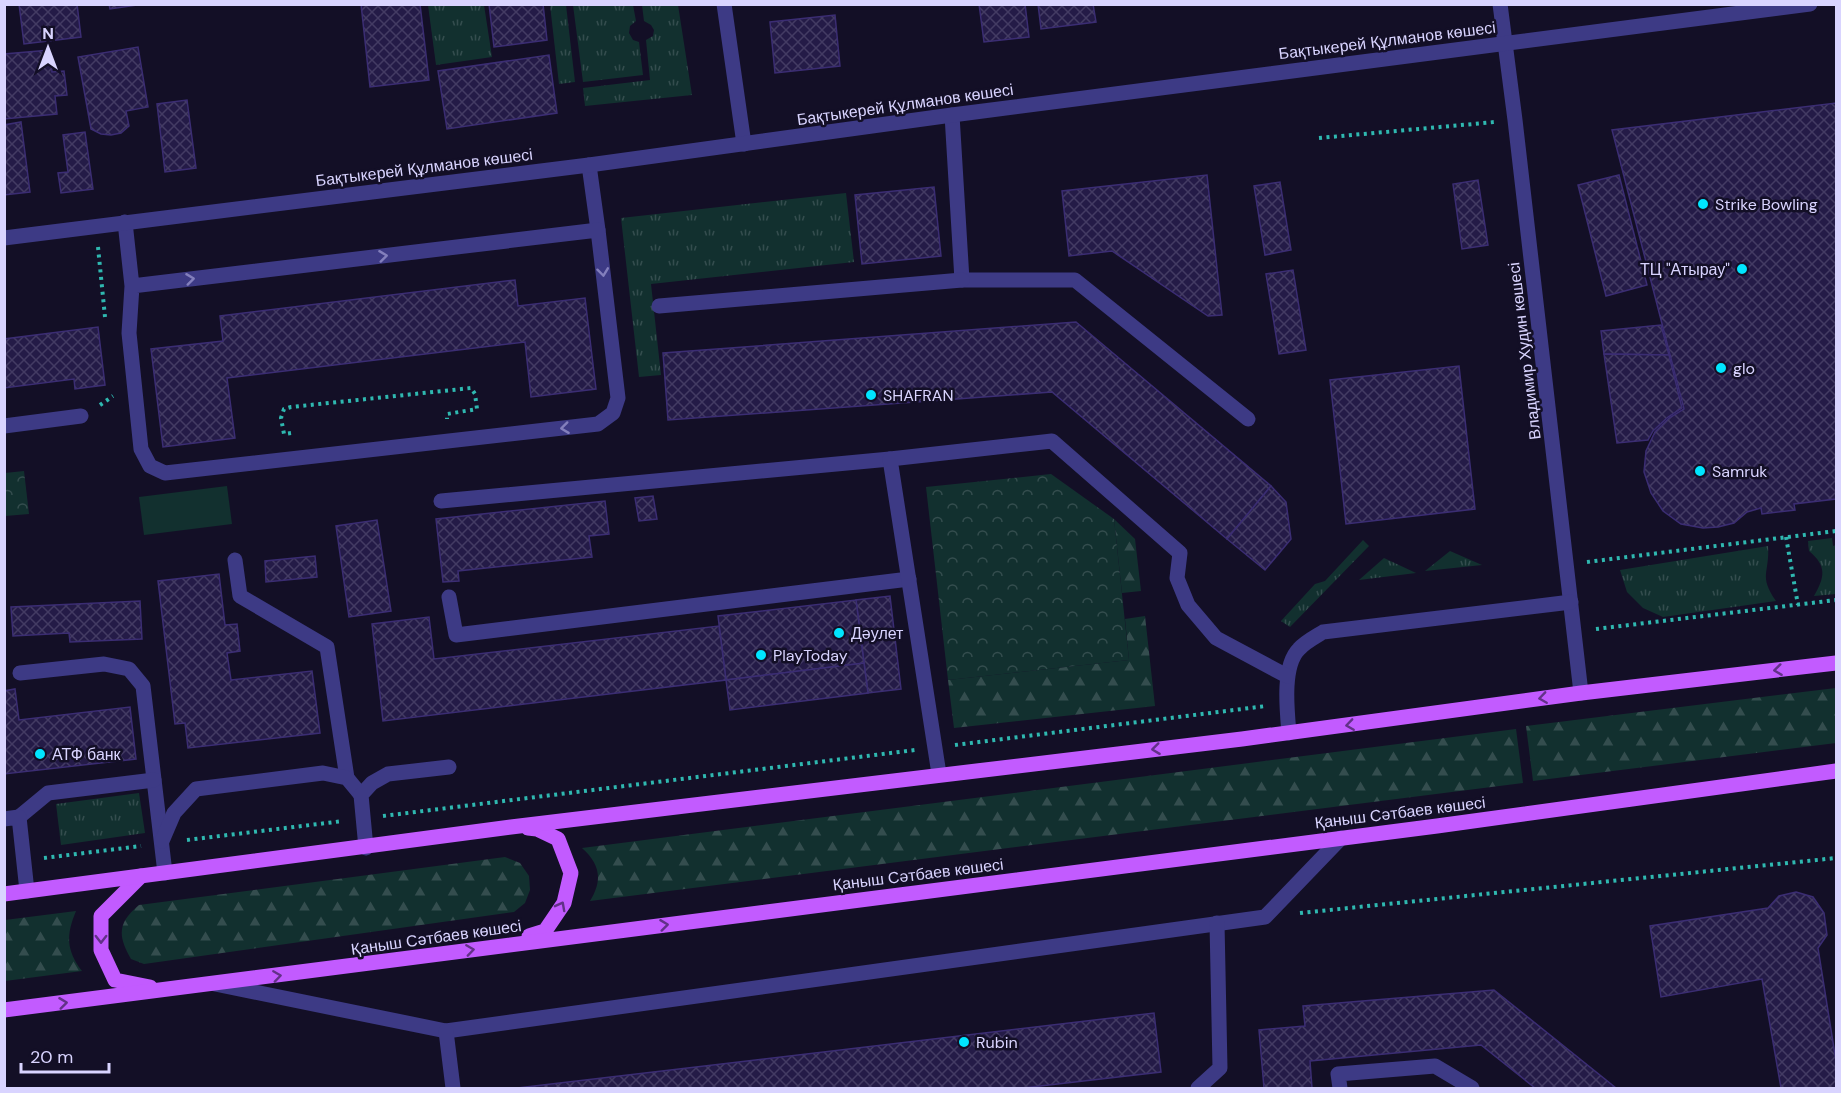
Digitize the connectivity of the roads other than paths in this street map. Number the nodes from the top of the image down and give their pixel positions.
1 (724, 4) edge
2 (1500, 4) edge
3 (1810, 4) edge
4 (1505, 43) junction
5 (952, 115) junction
6 (744, 144) junction
7 (589, 165) junction
8 (125, 222) junction
9 (598, 231) junction
10 (4, 238) edge
11 (962, 280) junction
12 (132, 286) junction
13 (659, 306) dead end
14 (81, 416) road end
15 (1248, 419) dead end
16 (4, 426) edge
17 (890, 459) junction
18 (441, 501) dead end
19 (235, 560) dead end
20 (909, 579) junction
21 (449, 597) dead end
22 (1571, 602) junction
23 (1836, 663) edge
24 (20, 673) dead end
25 (1287, 675) junction
26 (1581, 693) junction
27 (1289, 733) junction
28 (449, 766) dead end
29 (1836, 771) edge
30 (939, 774) junction
31 (347, 778) junction
32 (154, 780) junction
33 (361, 795) junction
34 (12, 818) edge
35 (512, 827) junction
36 (1341, 838) junction
37 (161, 844) junction
38 (366, 848) junction
39 (165, 873) junction
40 (141, 876) junction
41 (27, 891) junction
42 (4, 894) edge
43 (1217, 923) junction
44 (498, 946) junction
45 (215, 984) junction
46 (164, 990) junction
47 (4, 1010) edge
48 (446, 1031) junction
49 (453, 1089) edge
50 (1198, 1089) edge
51 (1340, 1089) edge
52 (1472, 1089) edge

1 - 6 street
2 - 4 street, Владимир Худин көшесі
3 - 4 street, Бақтыкерей Құлманов көшесі
4 - 5 street, Бақтыкерей Құлманов көшесі
4 - 22 street, Владимир Худин көшесі
5 - 6 street, Бақтыкерей Құлманов көшесі
5 - 11 street
6 - 7 street, Бақтыкерей Құлманов көшесі
7 - 8 street, Бақтыкерей Құлманов көшесі
7 - 9 street
8 - 10 street, Бақтыкерей Құлманов көшесі
8 - 12 street
12 -> 9 street
9 -> 12 street
11 - 13 street
11 - 15 street
14 - 16 street
17 - 18 street
17 - 20 street
17 - 25 street
19 - 31 street
20 - 21 street
20 - 30 street
22 - 25 street
22 - 26 street, Владимир Худин көшесі
23 -> 26 main road
24 - 32 street
25 - 27 street
26 -> 27 main road
27 -> 30 main road
28 - 33 street
29 - 36 main road, Қаныш Сәтбаев көшесі
30 - 35 main road
31 - 33 street
31 - 37 street
32 - 34 street
32 - 37 street
33 - 38 street
34 - 41 street
35 - 38 main road
44 -> 35 main road
36 - 43 street
44 -> 36 main road, Қаныш Сәтбаев көшесі
37 - 39 street
38 - 39 main road
39 - 40 main road
40 - 41 main road
40 -> 46 main road
41 - 42 main road
43 - 48 street
43 - 50 street
45 -> 44 main road, Қаныш Сәтбаев көшесі
45 - 46 main road, Қаныш Сәтбаев көшесі
45 - 48 street
47 -> 46 main road, Қаныш Сәтбаев көшесі
48 - 49 street
51 - 52 street

